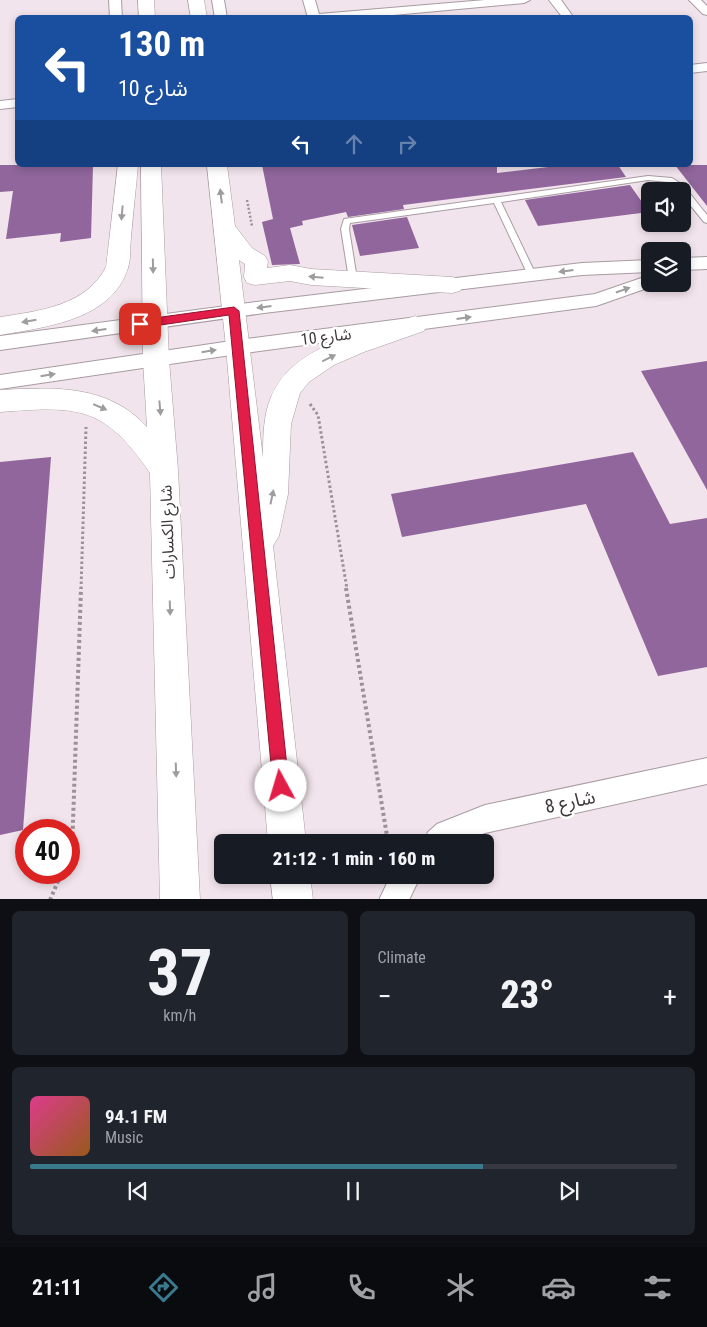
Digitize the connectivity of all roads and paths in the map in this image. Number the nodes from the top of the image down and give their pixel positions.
1 (116, 0) edge
2 (146, 0) edge
3 (208, 0) edge
4 (218, 0) edge
5 (309, 0) edge
6 (524, 0) edge
7 (556, 0) edge
8 (695, 0) edge
9 (198, 10) edge
10 (707, 12) edge
11 (116, 15) edge
12 (147, 15) edge
13 (220, 15) edge
14 (314, 15) edge
15 (350, 15) edge
16 (567, 15) edge
17 (15, 103) edge
18 (0, 105) edge
19 (128, 167) edge
20 (151, 167) edge
21 (217, 167) edge
22 (245, 192) dead end
23 (496, 200) junction
24 (707, 220) edge
25 (225, 228) junction
26 (253, 228) dead end
27 (704, 263) edge
28 (691, 264) edge
29 (641, 266) edge
30 (691, 267) edge
31 (532, 275) junction
32 (353, 279) junction
33 (641, 284) edge
34 (452, 286) junction
35 (234, 311) junction
36 (155, 322) junction
37 (415, 325) junction
38 (0, 326) edge
39 (0, 344) edge
40 (238, 347) junction
41 (156, 360) junction
42 (0, 382) edge
43 (293, 383) junction
44 (0, 401) edge
45 (98, 406) junction
46 (164, 471) junction
47 (259, 562) junction
48 (707, 771) edge
49 (73, 819) edge
50 (285, 834) edge
51 (387, 834) edge
52 (447, 834) edge
53 (57, 884) edge
54 (291, 884) edge
55 (50, 899) edge
56 (180, 899) edge
57 (293, 899) edge

1 - 11 street
2 - 12 street
3 - 9 street
4 - 13 street
5 - 14 street
6 - 15 street
7 - 16 street
8 - 10 street
17 - 18 street
19 -> 38 street
20 -> 36 street, شارع الكسارات
25 -> 21 street
22 - 26 path
23 - 24 lane
23 - 31 lane
23 - 32 lane
32 -> 25 street
25 - 35 street
27 - 28 street
27 - 30 street
29 -> 31 street
31 - 34 street
32 - 34 street
37 -> 33 street, شارع 10
34 -> 35 street
35 - 36 street
35 - 40 street
36 -> 39 street
36 - 41 street, شارع الكسارات
37 - 40 street, شارع 10
43 -> 37 street
41 -> 40 street, شارع 10
40 - 47 street
42 -> 41 street, شارع 10
41 -> 46 street, شارع الكسارات
47 -> 43 street
43 - 51 path
44 - 45 street
45 -> 46 street
45 - 49 path
46 -> 56 street, شارع الكسارات
47 - 50 street
48 - 52 street, شارع 8
53 - 55 path
54 - 57 street

